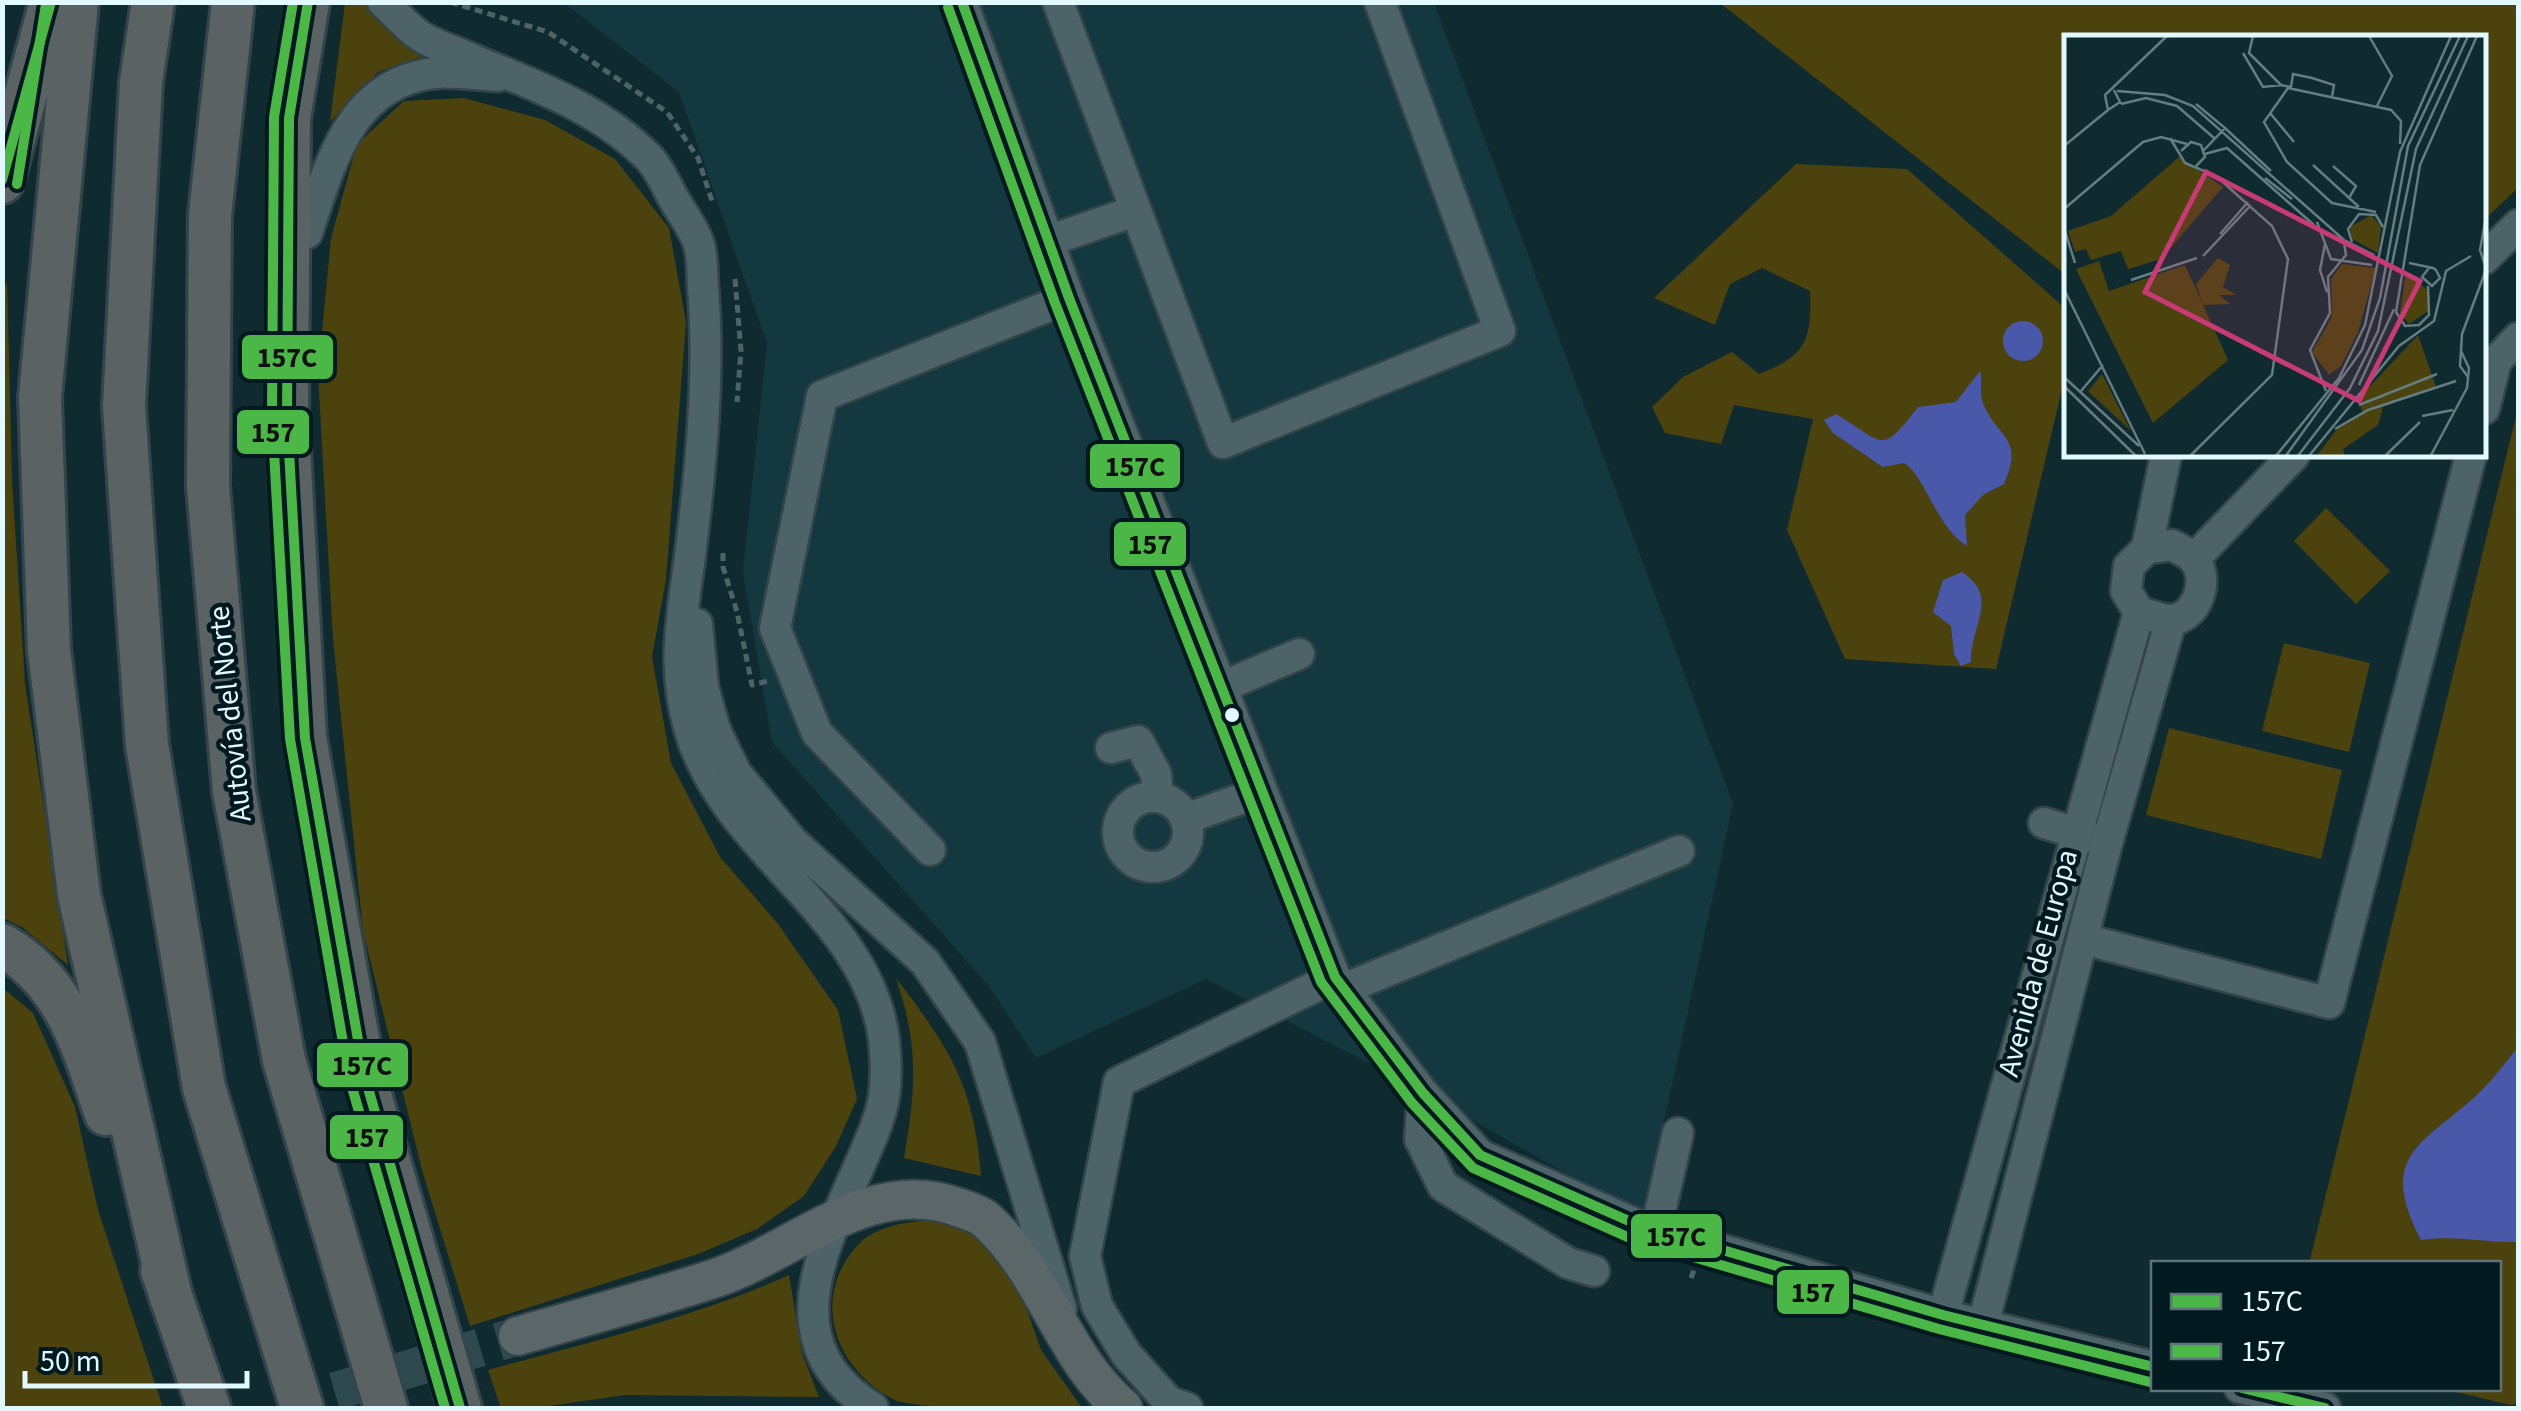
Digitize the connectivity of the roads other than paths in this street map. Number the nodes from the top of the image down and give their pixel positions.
1 (30, 2) edge
2 (50, 2) edge
3 (77, 2) edge
4 (153, 2) edge
5 (233, 2) edge
6 (308, 2) edge
7 (330, 2) edge
8 (383, 2) edge
9 (962, 2) edge
10 (1058, 2) edge
11 (1380, 2) edge
12 (514, 77) junction
13 (7, 164) edge
14 (1135, 212) junction
15 (2518, 225) edge
16 (307, 233) junction
17 (1048, 241) junction
18 (2486, 257) edge
19 (1069, 298) junction
20 (2518, 338) edge
21 (2486, 388) edge
22 (286, 416) junction
23 (2165, 458) edge
24 (2291, 458) edge
25 (2471, 458) edge
26 (2147, 548) junction
27 (690, 557) junction
28 (2194, 559) junction
29 (2139, 612) junction
30 (2171, 620) junction
31 (1299, 654) dead end
32 (1220, 688) junction
33 (1111, 748) dead end
34 (1260, 792) junction
35 (1158, 798) junction
36 (1186, 819) junction
37 (2044, 823) dead end
38 (2074, 830) junction
39 (2107, 843) junction
40 (930, 850) dead end
41 (1679, 851) dead end
42 (2083, 940) junction
43 (2, 945) edge
44 (1338, 984) junction
45 (2008, 1026) junction
46 (2057, 1038) junction
47 (1423, 1092) junction
48 (1678, 1134) dead end
49 (832, 1221) junction
50 (1656, 1230) junction
51 (1594, 1272) dead end
52 (172, 1297) junction
53 (1943, 1315) junction
54 (1982, 1325) junction
55 (518, 1336) tunnel mouth
56 (1071, 1345) junction
57 (2151, 1366) edge
58 (2253, 1391) edge
59 (209, 1408) edge
60 (302, 1408) edge
61 (386, 1408) edge
62 (460, 1408) edge
63 (873, 1408) edge
64 (1124, 1408) edge
65 (1187, 1408) edge
66 (2324, 1408) edge

1 - 13 street
2 - 13 highway
3 - 52 highway
4 - 60 highway
5 - 61 highway, Autovía del Norte
6 - 22 highway
7 - 16 highway
8 - 12 street
9 - 17 street
10 - 14 street
11 - 14 street
12 - 16 street
12 - 27 street
14 - 17 street
15 - 18 street
16 - 22 highway
17 - 19 street
19 - 32 street
19 - 40 street
20 - 21 street
22 - 62 highway
23 - 26 street
24 - 28 street
25 - 42 street
26 - 28 street
26 - 29 street
27 - 49 street
27 - 56 street
28 - 30 street
29 - 30 street
29 - 38 street, Avenida de Europa
30 - 39 street, Avenida de Europa
31 - 32 street
32 - 34 street
33 - 35 street
34 - 36 street
34 - 44 street
35 - 36 street
35 - 36 street
37 - 38 street
38 - 39 street
38 - 45 street, Avenida de Europa
39 - 42 street, Avenida de Europa
41 - 44 street
42 - 46 street, Avenida de Europa
43 - 52 highway
44 - 47 street
44 - 65 street
45 - 46 street
45 - 53 street, Avenida de Europa
46 - 54 street, Avenida de Europa
47 - 50 street
47 - 51 street
48 - 50 street
49 - 55 main road
49 - 56 main road
49 - 63 street
50 - 53 street
52 - 59 highway
53 - 54 street
54 - 57 street
56 - 64 main road
58 - 66 street

